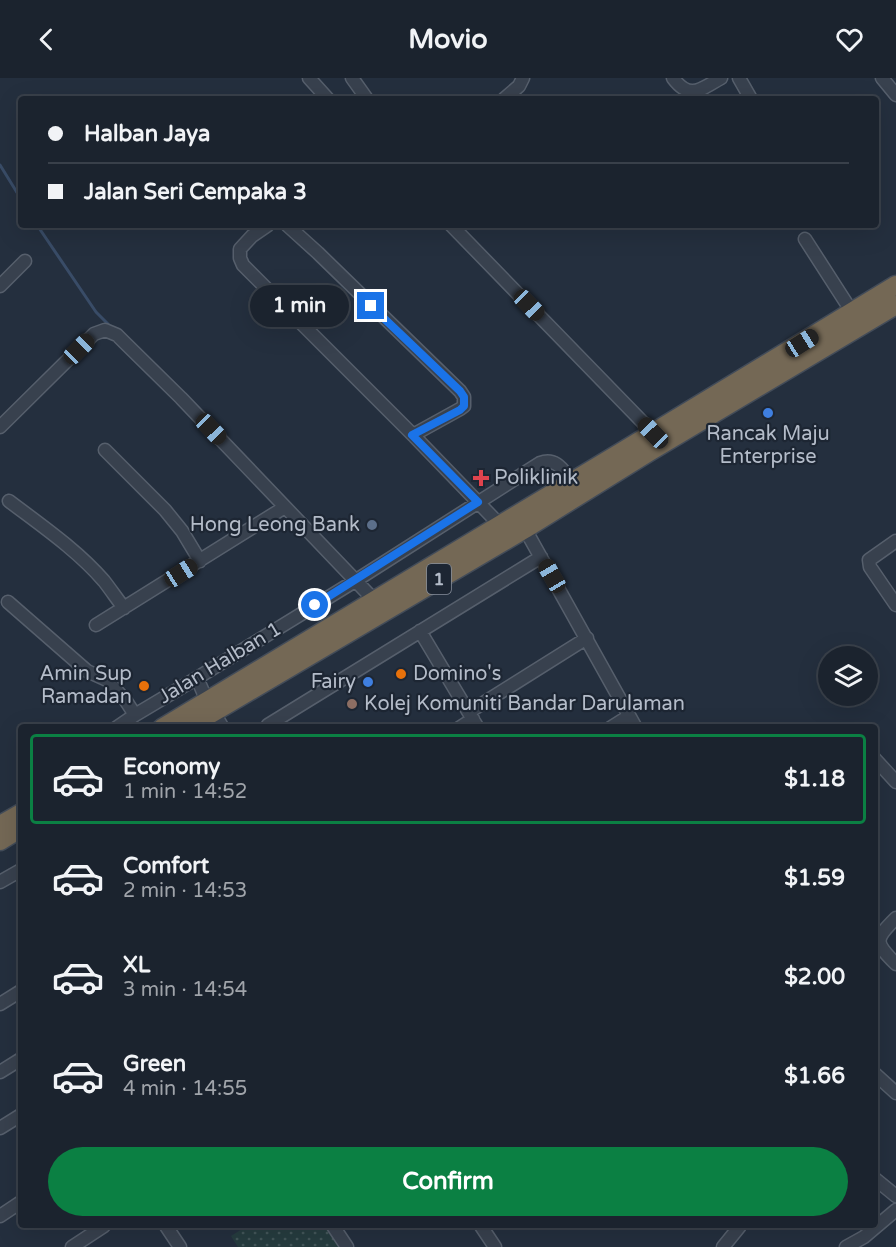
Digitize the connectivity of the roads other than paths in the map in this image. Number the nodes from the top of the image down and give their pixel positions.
1 (309, 78) edge
2 (352, 78) edge
3 (524, 78) edge
4 (673, 78) edge
5 (722, 78) edge
6 (739, 78) edge
7 (882, 78) edge
8 (896, 95) edge
9 (325, 96) edge
10 (365, 96) edge
11 (507, 96) edge
12 (749, 96) edge
13 (264, 228) edge
14 (291, 228) edge
15 (454, 228) edge
16 (805, 239) dead end
17 (25, 261) dead end
18 (896, 285) edge
19 (0, 286) edge
20 (896, 305) edge
21 (852, 312) junction
22 (2, 423) edge
23 (412, 435) junction
24 (658, 439) junction
25 (105, 450) dead end
26 (572, 481) junction
27 (9, 501) dead end
28 (478, 502) junction
29 (285, 507) junction
30 (501, 526) junction
31 (525, 529) junction
32 (896, 541) edge
33 (541, 557) junction
34 (200, 561) junction
35 (355, 581) junction
36 (375, 601) junction
37 (8, 602) dead end
38 (896, 605) edge
39 (124, 608) junction
40 (96, 625) dead end
41 (420, 631) junction
42 (587, 638) junction
43 (197, 678) junction
44 (210, 706) junction
45 (135, 715) junction
46 (630, 716) junction
47 (474, 719) edge
48 (122, 724) edge
49 (171, 724) edge
50 (191, 724) edge
51 (221, 724) edge
52 (270, 724) edge
53 (617, 724) edge
54 (634, 724) edge
55 (878, 762) edge
56 (896, 782) edge
57 (18, 815) edge
58 (0, 825) edge
59 (18, 830) edge
60 (0, 841) edge
61 (18, 872) edge
62 (0, 882) edge
63 (896, 918) edge
64 (896, 964) edge
65 (18, 993) edge
66 (0, 1004) edge
67 (18, 1061) edge
68 (0, 1072) edge
69 (878, 1077) edge
70 (896, 1093) edge
71 (18, 1117) edge
72 (0, 1128) edge
73 (878, 1181) edge
74 (896, 1196) edge
75 (18, 1204) edge
76 (896, 1210) edge
77 (0, 1216) edge
78 (878, 1225) edge
79 (101, 1228) edge
80 (167, 1228) edge
81 (334, 1228) edge
82 (482, 1228) edge
83 (738, 1228) edge
84 (875, 1228) edge
85 (72, 1247) edge
86 (180, 1247) edge
87 (347, 1247) edge
88 (495, 1247) edge
89 (723, 1247) edge
90 (846, 1247) edge

1 - 9 street
2 - 10 street
3 - 11 street
4 - 5 street
6 - 12 street
7 - 8 street
13 - 23 street
14 - 23 street
15 - 24 street
16 - 21 street
17 - 19 street
18 - 21 highway, 1
20 - 24 highway, 1
21 - 24 highway, 1
22 - 29 street
23 - 28 street
24 - 26 highway, 1
24 - 31 highway, 1
25 - 34 street
26 - 28 street, Jalan Halban 1
26 - 30 highway, 1
27 - 39 street
28 - 30 street
28 - 35 street, Jalan Halban 1
29 - 34 street
29 - 35 street
30 - 36 highway, 1
31 - 33 street
31 - 44 highway, 1
32 - 38 street
33 - 41 street
33 - 42 street
34 - 39 street
35 - 36 street
35 - 43 street, Jalan Halban 1
36 - 44 highway, 1
37 - 45 street
39 - 40 street
41 - 47 street
41 - 52 street
42 - 46 street
42 - 47 street
43 - 44 street
43 - 45 street, Jalan Halban 1
44 - 49 highway, 1
44 - 50 highway, 1
44 - 51 street
45 - 48 street, Jalan Halban 1
46 - 53 street
46 - 54 street
55 - 56 street
57 - 58 highway
59 - 60 highway
61 - 62 street
63 - 64 street
65 - 66 street
67 - 68 street
69 - 70 street
71 - 72 street
73 - 74 street
75 - 77 street
76 - 78 street
79 - 85 street
80 - 86 street
81 - 87 street
82 - 88 street
83 - 89 street
84 - 90 street

